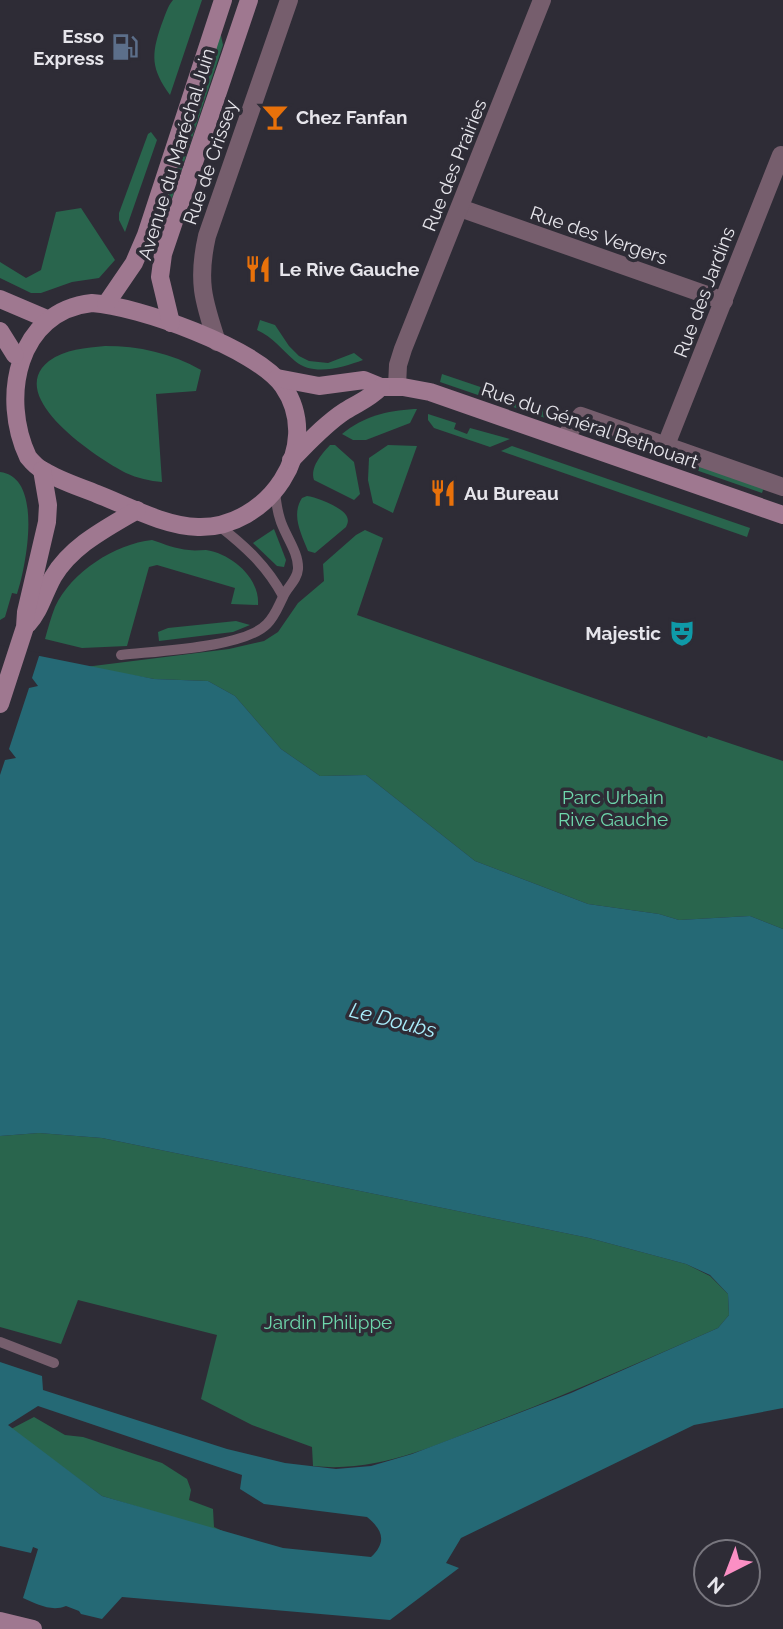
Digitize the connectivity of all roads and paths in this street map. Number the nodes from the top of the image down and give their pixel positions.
1 (223, 0) edge
2 (248, 0) edge
3 (289, 0) edge
4 (542, 0) edge
5 (781, 155) dead end
6 (460, 208) junction
7 (0, 299) edge
8 (724, 301) junction
9 (106, 303) junction
10 (47, 318) junction
11 (171, 323) junction
12 (0, 331) edge
13 (217, 342) junction
14 (15, 355) junction
15 (277, 378) junction
16 (389, 387) junction
17 (565, 438) junction
18 (666, 445) junction
19 (291, 460) junction
20 (42, 470) junction
21 (783, 488) edge
22 (275, 492) junction
23 (137, 510) junction
24 (783, 514) edge
25 (218, 525) junction
26 (283, 596) junction
27 (25, 627) junction
28 (121, 655) dead end
29 (0, 704) edge
30 (0, 1342) edge
31 (54, 1363) dead end
32 (0, 1621) edge
33 (33, 1629) edge

1 - 9 main road, Avenue du Maréchal Juin
2 - 11 main road, Avenue du Maréchal Juin
3 - 13 street, Rue de Crissey
4 - 6 street, Rue des Prairies
5 - 8 street, Rue des Jardins
6 - 8 street, Rue des Vergers
6 - 16 street, Rue des Prairies
7 - 10 main road
8 - 18 street, Rue des Jardins
9 - 10 main road
9 - 11 main road
10 - 14 main road
11 - 13 main road
12 - 14 main road
13 - 15 main road
14 - 20 main road
15 - 16 main road, Rue du Général Bethouart
15 - 19 main road
16 - 17 main road, Rue du Général Bethouart
16 - 19 main road
17 - 18 street
17 - 24 main road, Rue du Général Bethouart
18 - 21 street
19 - 22 main road
20 - 23 main road
20 - 27 main road
22 - 25 main road
22 - 26 lane
23 - 25 main road
23 - 27 main road
25 - 26 lane
26 - 28 lane
27 - 29 main road
30 - 31 lane
32 - 33 main road

